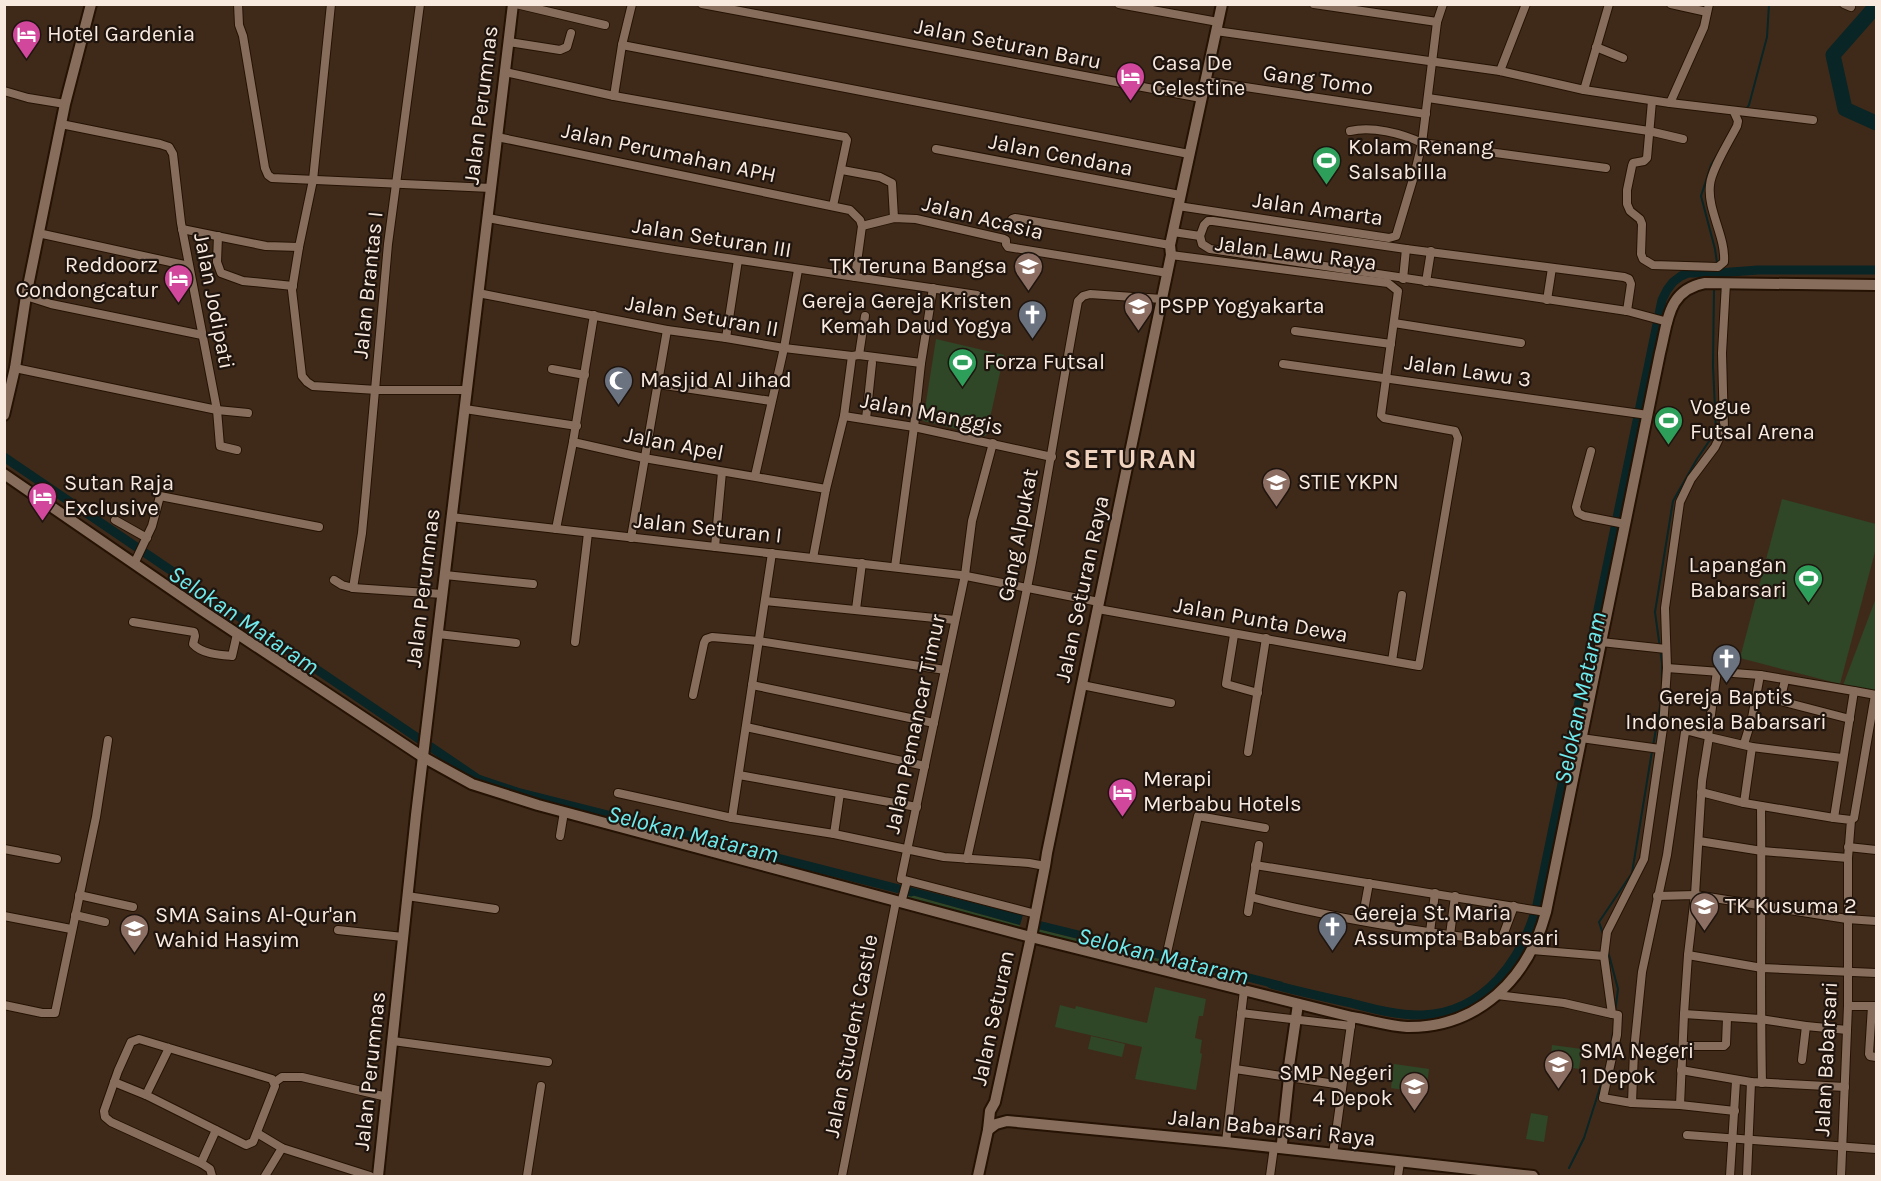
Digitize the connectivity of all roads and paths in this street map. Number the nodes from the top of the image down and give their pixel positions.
1 (91, 4) edge
2 (238, 4) edge
3 (331, 4) edge
4 (420, 4) edge
5 (514, 4) edge
6 (632, 4) edge
7 (702, 4) edge
8 (1119, 4) edge
9 (1222, 4) edge
10 (1314, 4) edge
11 (1443, 4) edge
12 (1526, 4) edge
13 (1609, 4) edge
14 (1671, 4) edge
15 (1708, 8) edge
16 (1437, 22) junction
17 (605, 25) dead end
18 (1217, 26) junction
19 (571, 33) dead end
20 (509, 42) junction
21 (622, 45) junction
22 (1596, 47) junction
23 (1623, 58) dead end
24 (1433, 60) junction
25 (1500, 71) junction
26 (505, 72) junction
27 (1205, 81) junction
28 (1584, 90) junction
29 (4, 91) edge
30 (614, 96) junction
31 (1201, 98) junction
32 (1428, 98) junction
33 (1652, 100) junction
34 (1670, 103) junction
35 (65, 104) junction
36 (1738, 112) junction
37 (1426, 114) junction
38 (1813, 120) dead end
39 (61, 124) junction
40 (1350, 131) dead end
41 (1649, 131) junction
42 (497, 137) junction
43 (1683, 139) dead end
44 (1422, 143) junction
45 (936, 149) dead end
46 (1189, 154) junction
47 (1606, 168) dead end
48 (842, 170) junction
49 (313, 180) junction
50 (397, 183) junction
51 (491, 188) junction
52 (1179, 200) junction
53 (833, 206) junction
54 (488, 218) junction
55 (894, 218) junction
56 (862, 226) junction
57 (1011, 226) dead end
58 (182, 229) junction
59 (1173, 232) junction
60 (38, 233) junction
61 (218, 236) junction
62 (1200, 236) junction
63 (299, 247) junction
64 (1406, 249) junction
65 (1171, 250) junction
66 (1431, 251) junction
67 (738, 260) junction
68 (189, 266) junction
69 (1552, 268) junction
70 (798, 270) junction
71 (1168, 273) junction
72 (1706, 276) junction
73 (855, 277) junction
74 (1404, 279) junction
75 (1426, 282) junction
76 (1724, 283) junction
77 (1876, 285) edge
78 (293, 286) junction
79 (933, 288) junction
80 (478, 293) junction
81 (977, 295) dead end
82 (26, 296) junction
83 (1162, 299) junction
84 (1547, 300) junction
85 (1627, 311) junction
86 (594, 315) junction
87 (865, 316) dead end
88 (1665, 321) junction
89 (1394, 323) junction
90 (667, 330) junction
91 (1295, 331) dead end
92 (202, 335) junction
93 (726, 338) junction
94 (1521, 343) dead end
95 (1391, 344) junction
96 (784, 348) junction
97 (855, 355) junction
98 (872, 363) dead end
99 (921, 363) junction
100 (1283, 364) dead end
101 (15, 368) junction
102 (552, 369) dead end
103 (585, 375) junction
104 (1386, 378) junction
105 (658, 384) junction
106 (8, 388) edge
107 (377, 390) junction
108 (467, 390) junction
109 (771, 401) junction
110 (465, 409) junction
111 (217, 410) junction
112 (248, 413) dead end
113 (1646, 414) junction
114 (4, 415) edge
115 (844, 416) junction
116 (866, 419) junction
117 (577, 426) junction
118 (914, 427) junction
119 (573, 442) junction
120 (993, 443) junction
121 (237, 450) dead end
122 (1591, 451) dead end
123 (1052, 457) junction
124 (644, 458) junction
125 (722, 472) junction
126 (4, 474) edge
127 (755, 476) junction
128 (826, 489) junction
129 (452, 518) junction
130 (115, 520) dead end
131 (1622, 524) junction
132 (319, 527) dead end
133 (556, 529) junction
134 (588, 533) junction
135 (632, 538) junction
136 (147, 540) junction
137 (715, 547) junction
138 (772, 553) junction
139 (813, 558) junction
140 (137, 559) junction
141 (862, 563) junction
142 (895, 567) junction
143 (445, 575) junction
144 (963, 575) junction
145 (334, 580) dead end
146 (533, 584) dead end
147 (353, 588) junction
148 (1027, 588) junction
149 (442, 594) junction
150 (1402, 594) dead end
151 (765, 601) junction
152 (1098, 605) junction
153 (856, 609) junction
154 (955, 620) junction
155 (133, 622) dead end
156 (237, 634) junction
157 (438, 634) junction
158 (1234, 635) junction
159 (1266, 638) junction
160 (759, 641) junction
161 (575, 642) dead end
162 (1601, 642) junction
163 (516, 643) dead end
164 (1663, 649) junction
165 (1392, 662) junction
166 (1419, 666) joint
167 (1668, 668) junction
168 (945, 670) junction
169 (1717, 671) junction
170 (1760, 675) junction
171 (1785, 680) junction
172 (752, 685) junction
173 (1082, 685) junction
174 (1854, 692) junction
175 (1258, 693) junction
176 (693, 695) dead end
177 (1757, 695) junction
178 (1876, 695) edge
179 (1780, 701) junction
180 (1171, 703) dead end
181 (1850, 719) junction
182 (934, 723) junction
183 (746, 727) junction
184 (1581, 738) junction
185 (108, 740) dead end
186 (1744, 744) junction
187 (1752, 747) junction
188 (1655, 749) junction
189 (423, 752) junction
190 (1248, 752) dead end
191 (1842, 758) junction
192 (925, 766) junction
193 (739, 775) junction
194 (1701, 792) junction
195 (618, 793) dead end
196 (840, 793) junction
197 (1744, 803) junction
198 (1761, 806) junction
199 (916, 807) junction
200 (564, 812) junction
201 (732, 818) junction
202 (1833, 818) junction
203 (1852, 819) junction
204 (1265, 828) dead end
205 (834, 834) junction
206 (560, 836) dead end
207 (1699, 841) junction
208 (1259, 845) dead end
209 (1848, 848) junction
210 (4, 849) edge
211 (908, 850) junction
212 (1876, 850) edge
213 (1762, 851) junction
214 (1848, 858) junction
215 (967, 859) junction
216 (57, 860) dead end
217 (1044, 865) junction
218 (1255, 865) junction
219 (907, 882) junction
220 (1369, 883) junction
221 (1436, 893) junction
222 (79, 895) junction
223 (407, 896) junction
224 (1455, 896) junction
225 (1657, 896) junction
226 (1695, 896) junction
227 (1251, 897) junction
228 (900, 900) junction
229 (1762, 905) junction
230 (1518, 907) junction
231 (133, 908) dead end
232 (495, 909) dead end
233 (1248, 912) dead end
234 (1544, 912) junction
235 (75, 915) junction
236 (1033, 915) junction
237 (4, 916) edge
238 (1847, 919) junction
239 (1362, 921) junction
240 (1876, 921) edge
241 (105, 922) dead end
242 (71, 929) junction
243 (338, 930) dead end
244 (1430, 932) junction
245 (1030, 935) junction
246 (1450, 935) junction
247 (403, 937) junction
248 (1532, 950) junction
249 (1688, 955) junction
250 (1604, 956) junction
251 (1164, 966) junction
252 (1762, 968) junction
253 (1848, 973) junction
254 (1876, 973) edge
255 (1244, 990) junction
256 (1497, 995) junction
257 (1298, 1004) junction
258 (4, 1005) edge
259 (1848, 1006) junction
260 (1874, 1006) edge
261 (1241, 1013) junction
262 (1612, 1014) junction
263 (1683, 1014) junction
264 (1727, 1018) junction
265 (1296, 1019) junction
266 (1760, 1019) junction
267 (1351, 1021) junction
268 (1806, 1026) junction
269 (1847, 1030) junction
270 (393, 1041) junction
271 (1683, 1046) junction
272 (169, 1048) junction
273 (1876, 1057) edge
274 (1802, 1060) dead end
275 (548, 1062) dead end
276 (1235, 1069) junction
277 (1682, 1070) junction
278 (1288, 1076) junction
279 (1736, 1081) junction
280 (114, 1082) junction
281 (275, 1082) junction
282 (1751, 1082) junction
283 (1762, 1083) junction
284 (1342, 1085) junction
285 (541, 1086) dead end
286 (1845, 1087) junction
287 (146, 1095) junction
288 (387, 1097) junction
289 (995, 1102) junction
290 (1632, 1103) junction
291 (1680, 1105) junction
292 (1735, 1111) junction
293 (1007, 1121) junction
294 (216, 1130) junction
295 (988, 1130) junction
296 (257, 1133) junction
297 (1687, 1135) dead end
298 (1733, 1138) junction
299 (1749, 1139) junction
300 (1227, 1142) junction
301 (282, 1148) junction
302 (1277, 1148) junction
303 (1842, 1148) junction
304 (1876, 1149) edge
305 (1333, 1154) junction
306 (1400, 1162) junction
307 (201, 1163) junction
308 (212, 1176) edge
309 (265, 1176) edge
310 (370, 1176) edge
311 (378, 1176) edge
312 (527, 1176) edge
313 (842, 1176) edge
314 (978, 1176) edge
315 (1270, 1176) edge
316 (1398, 1176) edge
317 (1533, 1176) edge
318 (1730, 1176) edge
319 (1747, 1176) edge
320 (1841, 1176) edge

1 - 35 main road
2 - 49 street
3 - 49 street
4 - 50 street, Jalan Brantas I
5 - 17 street
5 - 20 main road, Jalan Perumnas
6 - 21 street
7 - 31 street, Jalan Seturan Baru
8 - 18 street
9 - 18 main road, Jalan Seturan Raya
10 - 16 street
11 - 16 street, Jalan Amarta
12 - 25 street
13 - 22 street
14 - 15 street
15 - 34 street
16 - 24 street, Jalan Amarta
18 - 24 street
18 - 27 main road, Jalan Seturan Raya
19 - 20 street
20 - 26 main road, Jalan Perumnas
21 - 30 street
21 - 46 street
22 - 23 street
22 - 28 street
24 - 25 street
24 - 32 street, Jalan Amarta
25 - 28 street
26 - 30 street
26 - 42 main road, Jalan Perumnas
27 - 31 main road, Jalan Seturan Raya
27 - 37 street, Gang Tomo
28 - 33 street
29 - 35 street
30 - 48 street
31 - 46 main road, Jalan Seturan Raya
32 - 37 street, Jalan Amarta
32 - 41 street
33 - 34 street
33 - 41 street
34 - 36 street
35 - 39 main road
36 - 38 street
36 - 72 street
37 - 44 street, Jalan Amarta
39 - 58 street, Jalan Jodipati
39 - 60 main road
40 - 44 street
41 - 43 street
41 - 72 street
42 - 51 main road, Jalan Perumnas
42 - 53 street, Jalan Perumahan APH
44 - 47 street
44 - 52 street, Jalan Amarta
45 - 52 street, Jalan Cendana
46 - 52 main road, Jalan Seturan Raya
48 - 53 street
48 - 55 street
49 - 50 street
49 - 63 street
50 - 51 street
50 - 107 street, Jalan Brantas I
51 - 54 main road, Jalan Perumnas
52 - 59 main road, Jalan Seturan Raya
53 - 56 street, Jalan Perumahan APH
54 - 67 street, Jalan Seturan III
54 - 80 main road, Jalan Perumnas
55 - 56 street, Jalan Acasia
55 - 71 street, Jalan Acasia
56 - 73 street
57 - 65 street
58 - 61 street
58 - 68 street, Jalan Jodipati
59 - 62 street
59 - 65 main road, Jalan Seturan Raya
60 - 68 street
60 - 82 main road
61 - 63 street
61 - 78 street
62 - 64 street
62 - 74 street
63 - 78 street
64 - 66 street
64 - 74 street
65 - 71 main road, Jalan Seturan Raya
65 - 89 street, Jalan Lawu Raya
66 - 69 street
66 - 75 street
67 - 70 street, Jalan Seturan III
67 - 93 street
68 - 92 street, Jalan Jodipati
69 - 84 street
69 - 85 street
70 - 73 street, Jalan Seturan III
70 - 96 street
71 - 83 main road, Jalan Seturan Raya
72 - 76 main road
72 - 88 main road
73 - 79 street, Jalan Seturan III
74 - 75 street
75 - 84 street
76 - 77 main road
76 - 164 street
78 - 107 street
79 - 81 street, Jalan Seturan III
79 - 99 street
80 - 86 street, Jalan Seturan II
80 - 108 main road, Jalan Perumnas
82 - 92 street
82 - 101 main road
83 - 123 street, Gang Alpukat
83 - 152 main road, Jalan Seturan Raya
84 - 85 street
85 - 88 street
86 - 90 street, Jalan Seturan II
86 - 103 street
87 - 97 street
88 - 113 main road
89 - 94 street
89 - 95 street, Jalan Lawu Raya
90 - 93 street, Jalan Seturan II
90 - 105 street
91 - 95 street
92 - 111 street, Jalan Jodipati
93 - 96 street, Jalan Seturan II
95 - 104 street, Jalan Lawu Raya
96 - 97 street, Jalan Seturan II
96 - 109 street
97 - 99 street, Jalan Seturan II
97 - 115 street
98 - 116 street
99 - 118 street
100 - 104 street, Jalan Lawu 3
101 - 106 main road
101 - 111 street
102 - 103 street
103 - 117 street
104 - 113 street, Jalan Lawu 3
104 - 166 street, Jalan Lawu Raya
105 - 109 street
105 - 124 street
106 - 114 main road
107 - 108 street
107 - 147 street, Jalan Brantas I
108 - 110 main road, Jalan Perumnas
109 - 127 street
110 - 117 street
110 - 129 main road, Jalan Perumnas
111 - 112 street
111 - 121 street, Jalan Jodipati
113 - 131 main road
115 - 116 street, Jalan Manggis
115 - 128 street, Jalan Manggis
116 - 118 street, Jalan Manggis
117 - 119 street
118 - 120 street, Jalan Manggis
118 - 142 street
119 - 124 street, Jalan Apel
119 - 133 street
120 - 123 street, Jalan Manggis
120 - 144 street, Jalan Pemancar Timur
122 - 131 street
123 - 148 street, Gang Alpukat
124 - 125 street, Jalan Apel
124 - 135 street
125 - 127 street, Jalan Apel
125 - 137 street
126 - 140 main road
127 - 128 street, Jalan Apel
128 - 139 street
129 - 133 street, Jalan Seturan I
129 - 143 main road, Jalan Perumnas
130 - 136 street
131 - 162 main road
132 - 136 street
133 - 134 street, Jalan Seturan I
134 - 135 street, Jalan Seturan I
134 - 161 street
135 - 137 street, Jalan Seturan I
136 - 140 street
137 - 138 street, Jalan Seturan I
138 - 139 street, Jalan Seturan I
138 - 151 street
139 - 141 street, Jalan Seturan I
140 - 156 main road
141 - 142 street, Jalan Seturan I
141 - 153 street
142 - 144 street, Jalan Seturan I
143 - 146 street
143 - 149 main road, Jalan Perumnas
144 - 148 street
144 - 154 street, Jalan Pemancar Timur
145 - 147 street
147 - 149 street
148 - 152 street
148 - 215 street, Gang Alpukat
149 - 157 main road, Jalan Perumnas
150 - 165 street
151 - 153 street
151 - 160 street
152 - 158 street, Jalan Punta Dewa
152 - 173 main road, Jalan Seturan Raya
153 - 154 street
154 - 168 street, Jalan Pemancar Timur
155 - 156 street
156 - 189 main road
157 - 163 street
157 - 189 main road, Jalan Perumnas
158 - 159 street, Jalan Punta Dewa
158 - 175 street
159 - 165 street, Jalan Punta Dewa
159 - 175 street
160 - 168 street
160 - 172 street
160 - 176 street
162 - 164 street
162 - 184 main road
164 - 167 street
165 - 166 street, Jalan Punta Dewa
167 - 169 street
167 - 188 street
168 - 182 street, Jalan Pemancar Timur
169 - 170 street
169 - 225 street
170 - 171 street
170 - 177 street
171 - 174 street
171 - 179 street
172 - 182 street
172 - 183 street
173 - 180 street
173 - 217 main road, Jalan Seturan Raya
174 - 178 street
174 - 181 street
175 - 190 street
177 - 179 street
177 - 186 street
178 - 203 street, Jalan Babarsari
179 - 181 street
181 - 191 street
182 - 192 street, Jalan Pemancar Timur
183 - 192 street
183 - 193 street
184 - 188 street
184 - 234 main road
185 - 222 street
186 - 187 street
186 - 194 street
187 - 191 street
187 - 197 street
188 - 250 street
189 - 200 main road
189 - 223 main road, Jalan Perumnas
191 - 202 street
192 - 199 street, Jalan Pemancar Timur
193 - 196 street
193 - 201 street
194 - 197 street
194 - 207 street
195 - 201 street
196 - 199 street
196 - 205 street
197 - 198 street
198 - 202 street
198 - 213 street
199 - 211 street, Jalan Pemancar Timur
200 - 206 street
200 - 228 main road
201 - 205 street
202 - 203 street
203 - 209 street, Jalan Babarsari
204 - 251 street
205 - 211 street
207 - 213 street
207 - 226 street
208 - 218 street
209 - 212 street
209 - 214 street, Jalan Babarsari
210 - 216 street
211 - 215 street, Jalan Pemancar Timur
211 - 219 street
213 - 214 street
213 - 229 street
214 - 238 street, Jalan Babarsari
215 - 217 street, Jalan Pemancar Timur
217 - 236 main road, Jalan Seturan Raya
218 - 220 street
218 - 227 street
219 - 228 street
219 - 236 street
220 - 221 street
220 - 239 street
221 - 224 street
221 - 244 street
222 - 231 street
222 - 235 street
223 - 232 street
223 - 247 main road, Jalan Perumnas
224 - 230 street
224 - 246 street
225 - 226 street
225 - 290 street
226 - 229 street
226 - 249 street
227 - 233 street
227 - 239 street
228 - 245 main road
228 - 313 street, Jalan Student Castle
229 - 238 street
229 - 252 street
230 - 234 street
230 - 246 street
234 - 248 main road
235 - 241 street
235 - 242 street
236 - 245 main road, Jalan Seturan Raya
237 - 242 street
238 - 240 street
238 - 253 street, Jalan Babarsari
239 - 244 street
242 - 258 street
243 - 247 street
244 - 246 street
245 - 251 main road
245 - 289 main road, Jalan Seturan
247 - 270 main road, Jalan Perumnas
248 - 250 street
248 - 256 main road
249 - 252 street
249 - 263 street
250 - 262 street
251 - 255 main road
252 - 253 street
252 - 266 street
253 - 254 street
253 - 259 street, Jalan Babarsari
255 - 257 main road
255 - 261 street
256 - 262 street
256 - 267 main road
257 - 265 main road
257 - 267 main road
259 - 260 street
259 - 269 street, Jalan Babarsari
260 - 273 street
261 - 265 street
261 - 276 street
262 - 290 street
263 - 264 street
263 - 271 street
264 - 266 street
264 - 271 street
265 - 267 street
265 - 278 main road
266 - 268 street
266 - 283 street
267 - 284 street
268 - 269 street
268 - 274 street
269 - 286 street, Jalan Babarsari
270 - 275 street
270 - 288 main road, Jalan Perumnas
271 - 277 street
272 - 280 street
272 - 281 street
272 - 287 street
276 - 278 street
276 - 300 street
277 - 279 street
277 - 291 street
278 - 284 street
278 - 302 main road
279 - 282 street
279 - 292 street
280 - 287 street
280 - 307 street
281 - 288 street
281 - 296 street
282 - 283 street
282 - 299 street
283 - 286 street
284 - 305 street
285 - 312 street
286 - 303 street, Jalan Babarsari
287 - 294 street
288 - 311 main road, Jalan Perumnas
289 - 293 main road
289 - 295 main road, Jalan Seturan
290 - 291 street
291 - 292 street
292 - 298 street
293 - 295 main road
293 - 300 main road, Jalan Babarsari Raya
294 - 296 street
294 - 307 street
295 - 314 main road
296 - 301 street
297 - 298 street, Jalan Babarsari
298 - 299 street, Jalan Babarsari
298 - 318 street
299 - 303 street, Jalan Babarsari
299 - 319 street
300 - 302 main road, Jalan Babarsari Raya
301 - 309 street
301 - 310 street
302 - 305 main road, Jalan Babarsari Raya
302 - 315 street
303 - 304 street
303 - 320 street
305 - 306 main road, Jalan Babarsari Raya
306 - 316 street
306 - 317 main road, Jalan Babarsari Raya
307 - 308 street

